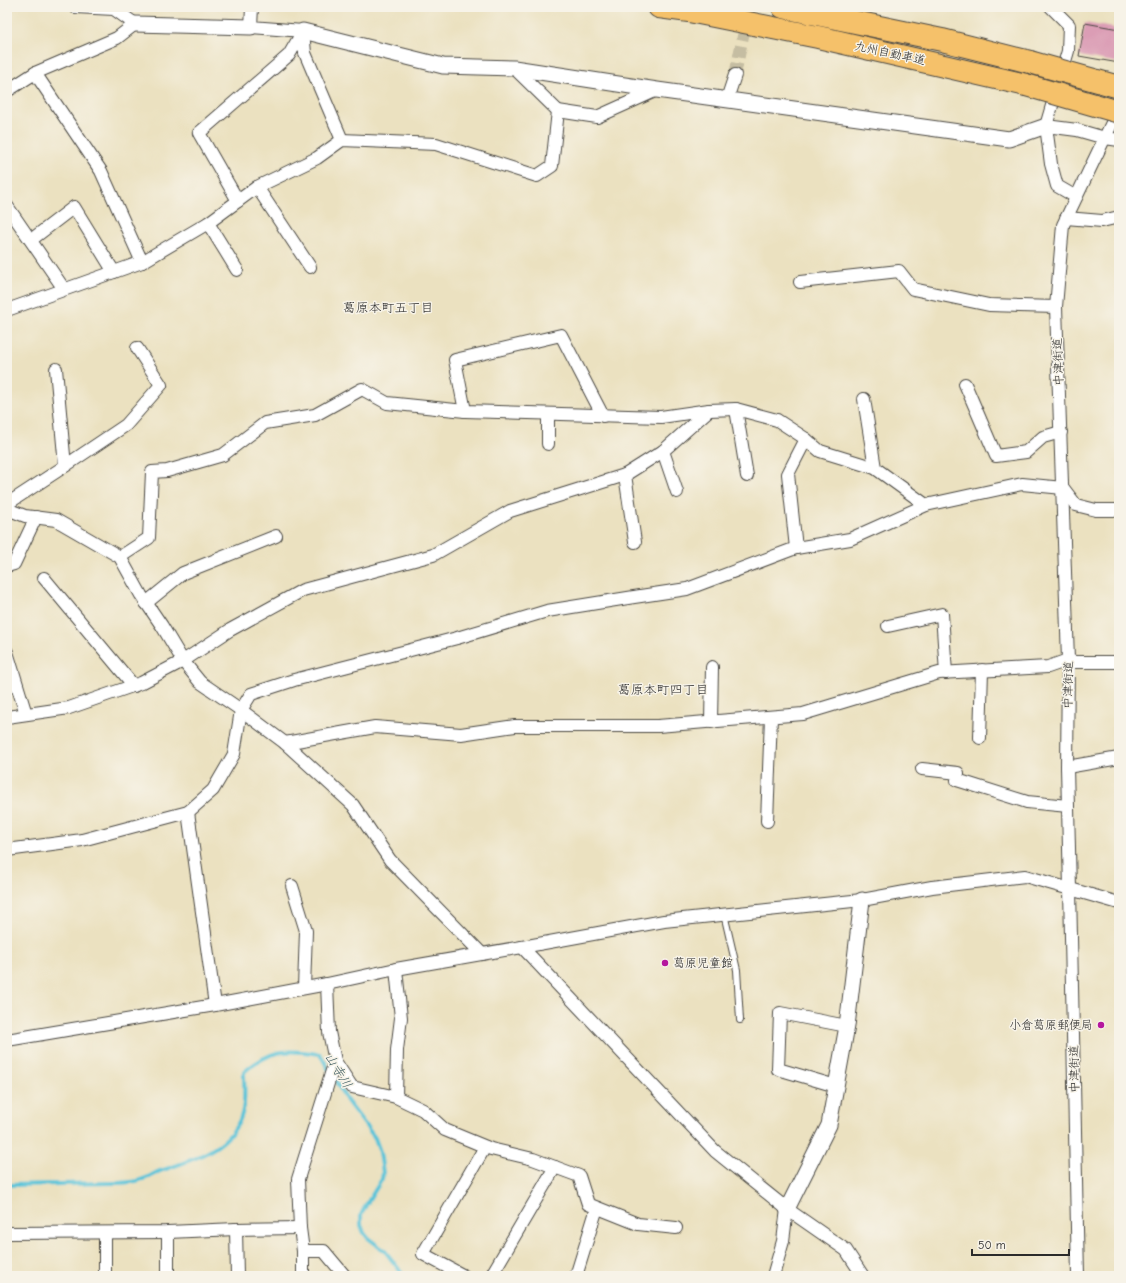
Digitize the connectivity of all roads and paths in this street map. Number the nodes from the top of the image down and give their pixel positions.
1 (75, 7) edge
2 (252, 7) edge
3 (659, 7) edge
4 (783, 7) edge
5 (1051, 7) edge
6 (135, 24) junction
7 (251, 27) junction
8 (302, 31) junction
9 (514, 68) junction
10 (35, 73) junction
11 (735, 76) tunnel mouth
12 (1119, 87) edge
13 (657, 90) junction
14 (7, 91) edge
15 (727, 99) junction
16 (1119, 108) edge
17 (558, 111) junction
18 (1119, 112) edge
19 (1046, 126) junction
20 (1105, 138) junction
21 (342, 140) junction
22 (1119, 140) edge
23 (257, 187) junction
24 (1076, 198) junction
25 (238, 201) junction
26 (7, 206) edge
27 (1119, 217) edge
28 (1066, 218) junction
29 (208, 223) junction
30 (31, 240) junction
31 (142, 262) junction
32 (310, 267) dead end
33 (237, 270) dead end
34 (114, 272) junction
35 (800, 282) dead end
36 (64, 289) junction
37 (1056, 307) junction
38 (7, 310) edge
39 (137, 348) dead end
40 (56, 369) dead end
41 (964, 384) dead end
42 (864, 399) dead end
43 (736, 409) junction
44 (709, 410) junction
45 (465, 411) junction
46 (548, 414) junction
47 (603, 416) junction
48 (1061, 432) junction
49 (806, 439) junction
50 (548, 444) dead end
51 (663, 451) junction
52 (65, 466) junction
53 (875, 468) junction
54 (625, 475) junction
55 (747, 476) dead end
56 (1063, 488) junction
57 (677, 492) dead end
58 (7, 504) edge
59 (926, 505) junction
60 (7, 509) edge
61 (1119, 510) edge
62 (36, 517) junction
63 (276, 536) dead end
64 (634, 542) dead end
65 (796, 548) junction
66 (120, 557) junction
67 (7, 566) edge
68 (44, 578) dead end
69 (146, 603) junction
70 (888, 626) dead end
71 (7, 652) edge
72 (1068, 660) junction
73 (183, 661) junction
74 (1119, 662) edge
75 (712, 667) dead end
76 (982, 670) junction
77 (946, 673) junction
78 (134, 686) junction
79 (241, 710) junction
80 (26, 714) junction
81 (7, 717) edge
82 (771, 717) junction
83 (711, 722) junction
84 (980, 738) dead end
85 (286, 743) junction
86 (1119, 758) edge
87 (1067, 766) junction
88 (922, 769) dead end
89 (1068, 806) junction
90 (188, 812) junction
91 (767, 822) dead end
92 (7, 850) edge
93 (292, 886) dead end
94 (1070, 889) junction
95 (862, 900) junction
96 (1119, 903) edge
97 (724, 914) junction
98 (522, 948) junction
99 (482, 954) junction
100 (396, 969) junction
101 (326, 984) junction
102 (304, 988) junction
103 (215, 1005) junction
104 (740, 1020) dead end
105 (847, 1026) junction
106 (7, 1040) edge
107 (335, 1063) junction
108 (836, 1086) junction
109 (396, 1097) junction
110 (485, 1147) junction
111 (555, 1167) junction
112 (597, 1208) junction
113 (787, 1209) junction
114 (300, 1228) junction
115 (676, 1228) dead end
116 (236, 1229) junction
117 (105, 1232) junction
118 (168, 1232) junction
119 (7, 1234) edge
120 (303, 1251) junction
121 (105, 1276) edge
122 (168, 1276) edge
123 (237, 1276) edge
124 (303, 1276) edge
125 (345, 1276) edge
126 (464, 1276) edge
127 (491, 1276) edge
128 (576, 1276) edge
129 (773, 1276) edge
130 (862, 1276) edge
131 (1078, 1276) edge

1 - 6 street
2 - 7 street
3 - 18 highway, 九州自動車道, bridge
4 - 12 highway, 九州自動車道, bridge
5 - 19 street
6 - 7 street
6 - 10 street
7 - 8 street
8 - 9 street
8 - 21 street
8 - 25 street
9 - 13 street
9 - 17 street
10 - 14 street
10 - 31 street
11 - 15 street
13 - 15 street
13 - 17 street
15 - 19 street
16 - 20 street, 中津街道
17 - 21 street
19 - 20 street
19 - 24 street
20 - 22 street
20 - 24 street, 中津街道
21 - 23 street
23 - 25 street
23 - 32 street
24 - 28 street, 中津街道
25 - 29 street
26 - 30 street
27 - 28 street
28 - 37 street, 中津街道
29 - 31 street
29 - 33 street
30 - 34 street
30 - 36 street
31 - 34 street
34 - 36 street
35 - 37 street
36 - 38 street
37 - 48 street, 中津街道
39 - 52 street
40 - 52 street
41 - 48 street
42 - 53 street
43 - 44 street
43 - 49 street
43 - 55 street
44 - 47 street
44 - 51 street
45 - 46 street
45 - 47 street
45 - 66 street
46 - 47 street
46 - 50 street
48 - 56 street, 中津街道
49 - 53 street
49 - 65 street
51 - 54 street
51 - 57 street
52 - 58 street
53 - 59 street
54 - 64 street
54 - 73 street
56 - 59 street
56 - 61 street
56 - 72 street, 中津街道
59 - 65 street
60 - 62 street
62 - 66 street
62 - 67 street
63 - 69 street
65 - 79 street
66 - 69 street
68 - 78 street
69 - 73 street
70 - 77 street
71 - 80 street
72 - 74 street
72 - 76 street
72 - 87 street, 中津街道
73 - 78 street
73 - 79 street
75 - 83 street
76 - 77 street
76 - 84 street
77 - 82 street
78 - 80 street
79 - 85 street
79 - 90 street
80 - 81 street
82 - 83 street
82 - 91 street
83 - 85 street
85 - 99 street
86 - 87 street
87 - 89 street, 中津街道
88 - 89 street
89 - 94 street, 中津街道
90 - 92 street
90 - 103 street
93 - 102 street
94 - 95 street
94 - 96 street
94 - 131 street, 中津街道
95 - 97 street
95 - 105 street
97 - 98 street
97 - 104 lane
98 - 99 street
98 - 113 street
99 - 100 street
100 - 101 street
100 - 109 street
101 - 102 street
101 - 107 street
102 - 103 street
103 - 106 street
105 - 108 street
105 - 108 street
107 - 109 street
107 - 114 street
108 - 113 street
109 - 110 street
110 - 111 street
110 - 126 street
111 - 112 street
111 - 127 street
112 - 115 street
112 - 128 street
113 - 129 street
113 - 130 street
114 - 116 street
114 - 120 street
116 - 118 street
116 - 123 street
117 - 118 street
117 - 119 street
117 - 121 street
118 - 122 street
120 - 124 street
120 - 125 street

